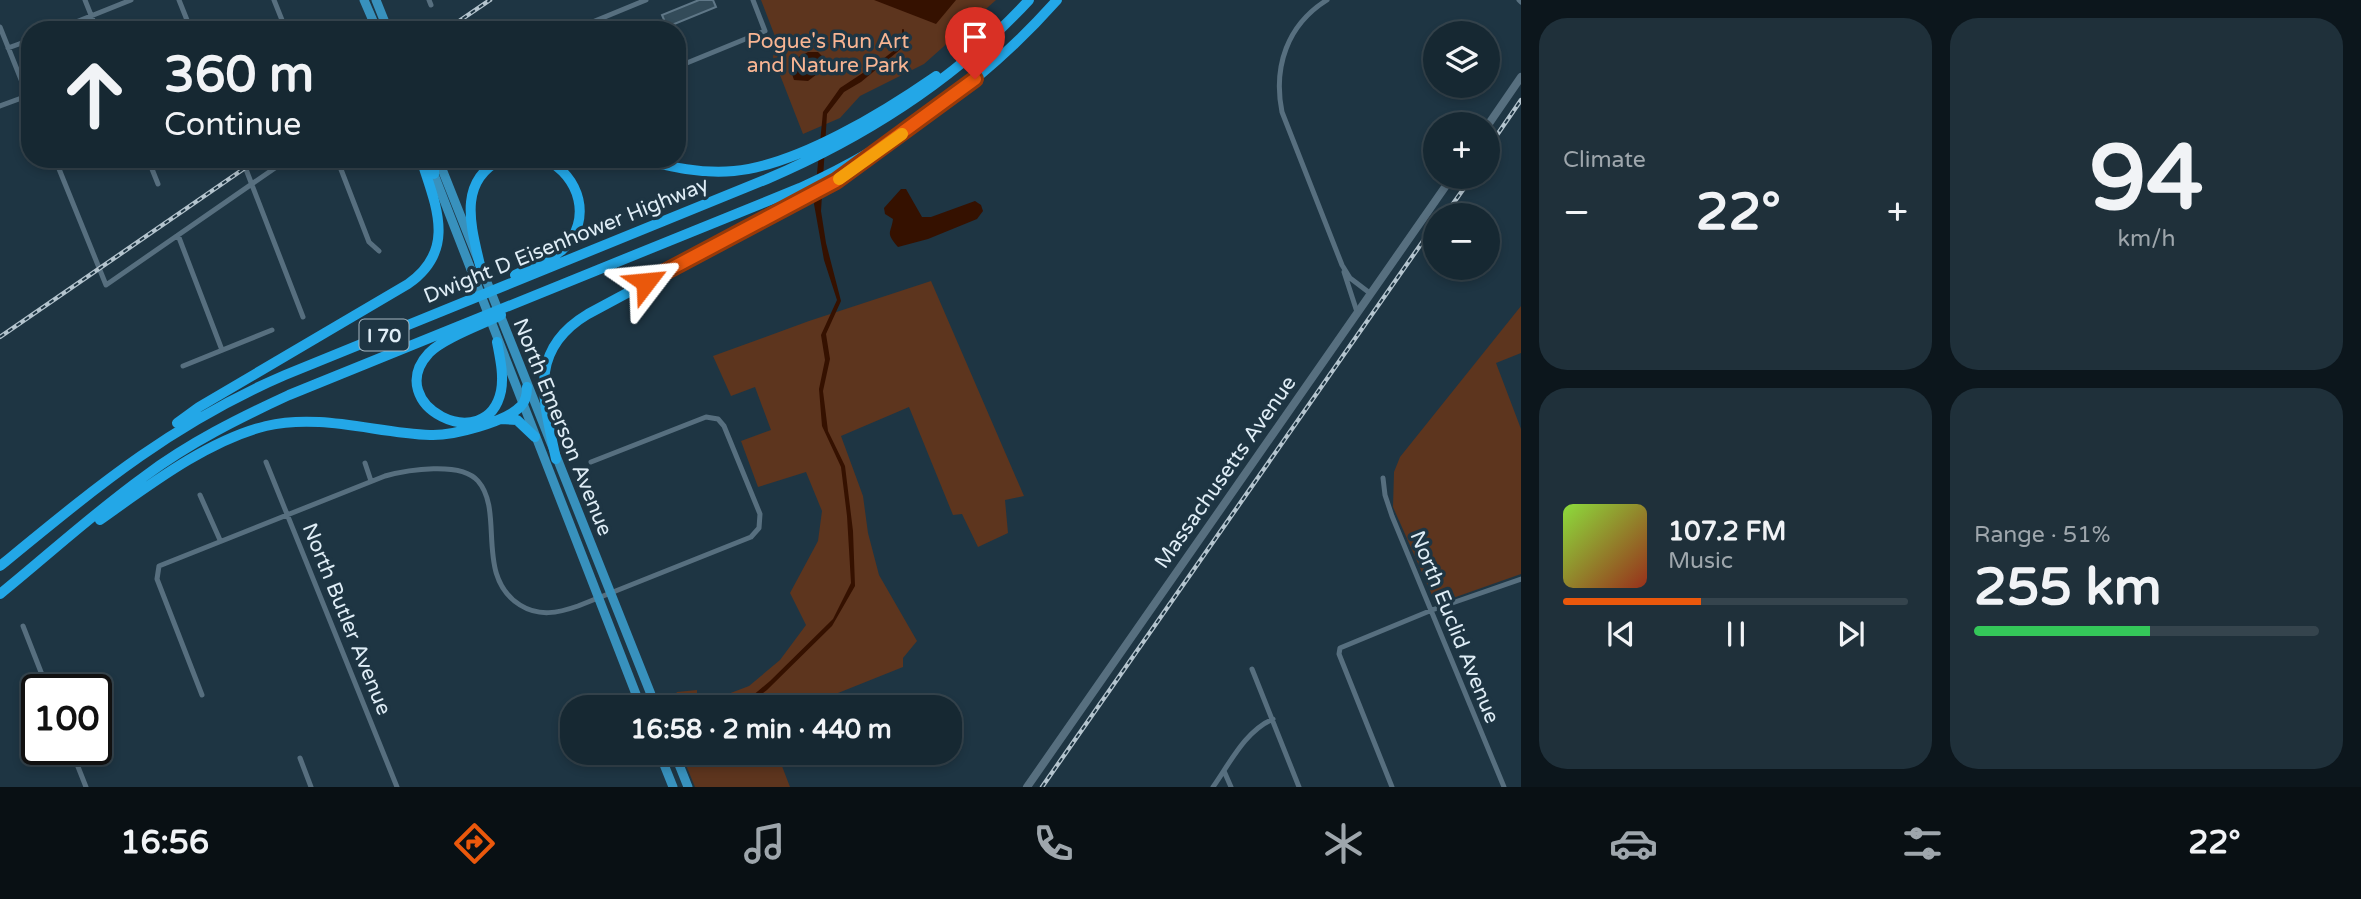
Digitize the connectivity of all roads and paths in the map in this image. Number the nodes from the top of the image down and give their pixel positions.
1 (85, 0) edge
2 (131, 0) edge
3 (179, 0) edge
4 (274, 0) edge
5 (364, 0) edge
6 (376, 0) edge
7 (646, 0) edge
8 (753, 0) edge
9 (1029, 0) edge
10 (1057, 0) edge
11 (1327, 0) edge
12 (91, 16) junction
13 (78, 21) edge
14 (93, 21) edge
15 (187, 21) edge
16 (282, 21) edge
17 (373, 21) edge
18 (384, 21) edge
19 (595, 21) edge
20 (0, 27) edge
21 (21, 43) edge
22 (984, 43) junction
23 (8, 48) junction
24 (686, 63) edge
25 (1521, 77) edge
26 (21, 80) edge
27 (21, 101) edge
28 (0, 106) edge
29 (1497, 112) edge
30 (59, 168) edge
31 (152, 168) edge
32 (246, 168) edge
33 (275, 168) edge
34 (340, 168) edge
35 (423, 168) edge
36 (434, 168) edge
37 (439, 168) edge
38 (490, 168) edge
39 (558, 168) edge
40 (682, 168) edge
41 (433, 174) joint
42 (836, 176) junction
43 (158, 184) dead end
44 (252, 184) junction
45 (1444, 189) edge
46 (178, 235) junction
47 (379, 251) dead end
48 (1342, 265) junction
49 (482, 270) junction
50 (570, 281) junction
51 (1371, 294) junction
52 (457, 305) junction
53 (1357, 313) junction
54 (303, 317) dead end
55 (272, 330) dead end
56 (496, 337) junction
57 (222, 351) junction
58 (183, 366) dead end
59 (527, 387) junction
60 (522, 405) junction
61 (494, 420) junction
62 (535, 437) junction
63 (556, 459) junction
64 (266, 462) dead end
65 (591, 462) dead end
66 (365, 463) dead end
67 (127, 464) junction
68 (1383, 478) dead end
69 (371, 481) junction
70 (200, 495) dead end
71 (288, 513) junction
72 (220, 541) junction
73 (36, 565) junction
74 (0, 566) edge
75 (1521, 579) edge
76 (0, 594) edge
77 (604, 595) junction
78 (1432, 610) junction
79 (23, 626) dead end
80 (1252, 669) dead end
81 (42, 674) edge
82 (202, 695) dead end
83 (637, 695) edge
84 (650, 695) edge
85 (1273, 719) junction
86 (300, 758) dead end
87 (78, 765) edge
88 (664, 765) edge
89 (679, 765) edge
90 (1224, 771) junction
91 (686, 782) edge
92 (86, 787) edge
93 (312, 787) edge
94 (397, 787) edge
95 (673, 787) edge
96 (1027, 787) edge
97 (1213, 787) edge
98 (1231, 787) edge
99 (1299, 787) edge
100 (1392, 787) edge
101 (1504, 787) edge

1 - 12 street
2 - 12 street
3 - 15 street
4 - 16 street
5 - 17 main road
6 - 18 main road
7 - 19 street
8 - 24 street
9 - 22 highway, Dwight D Eisenhower Highway / I 70
10 - 42 highway
11 - 48 street
12 - 13 street
12 - 14 street
20 - 23 street
21 - 23 street
22 - 40 highway
22 - 52 highway, Dwight D Eisenhower Highway / I 70
23 - 26 street
25 - 29 main road
27 - 28 street
30 - 46 street
31 - 43 street
32 - 44 street
33 - 44 street
34 - 47 street
35 - 67 highway
36 - 41 highway
37 - 49 main road, North Emerson Avenue
38 - 49 highway
39 - 52 highway
41 - 56 main road, North Emerson Avenue
42 - 50 highway, Dwight D Eisenhower Highway / I 70
42 - 63 highway
44 - 46 street
44 - 54 street
45 - 51 main road, Massachusetts Avenue
46 - 57 street
48 - 51 street
48 - 53 street
49 - 59 main road, North Emerson Avenue
50 - 56 highway
50 - 73 highway, Dwight D Eisenhower Highway / I 70
51 - 53 main road, Massachusetts Avenue
52 - 67 highway, Dwight D Eisenhower Highway / I 70
53 - 96 main road, Massachusetts Avenue
55 - 57 street
56 - 60 main road, North Emerson Avenue
57 - 58 street
59 - 60 highway
59 - 63 main road, North Emerson Avenue
60 - 61 highway
60 - 62 main road, North Emerson Avenue
61 - 62 highway
61 - 73 highway
62 - 77 main road, North Emerson Avenue
63 - 77 main road, North Emerson Avenue
64 - 71 street, North Butler Avenue
65 - 77 street
66 - 69 street
67 - 74 highway, Dwight D Eisenhower Highway / I 70
68 - 78 street, North Euclid Avenue
69 - 71 street
69 - 77 street
70 - 72 street
71 - 72 street
71 - 94 street, North Butler Avenue
72 - 82 street
73 - 76 highway, Dwight D Eisenhower Highway / I 70
75 - 78 street
77 - 83 main road, North Emerson Avenue
77 - 84 main road, North Emerson Avenue
78 - 100 street
78 - 101 street, North Euclid Avenue
79 - 81 street
80 - 85 street
85 - 90 street
85 - 99 street
86 - 93 street
87 - 92 street
88 - 95 main road
89 - 91 main road
90 - 97 street
90 - 98 street

